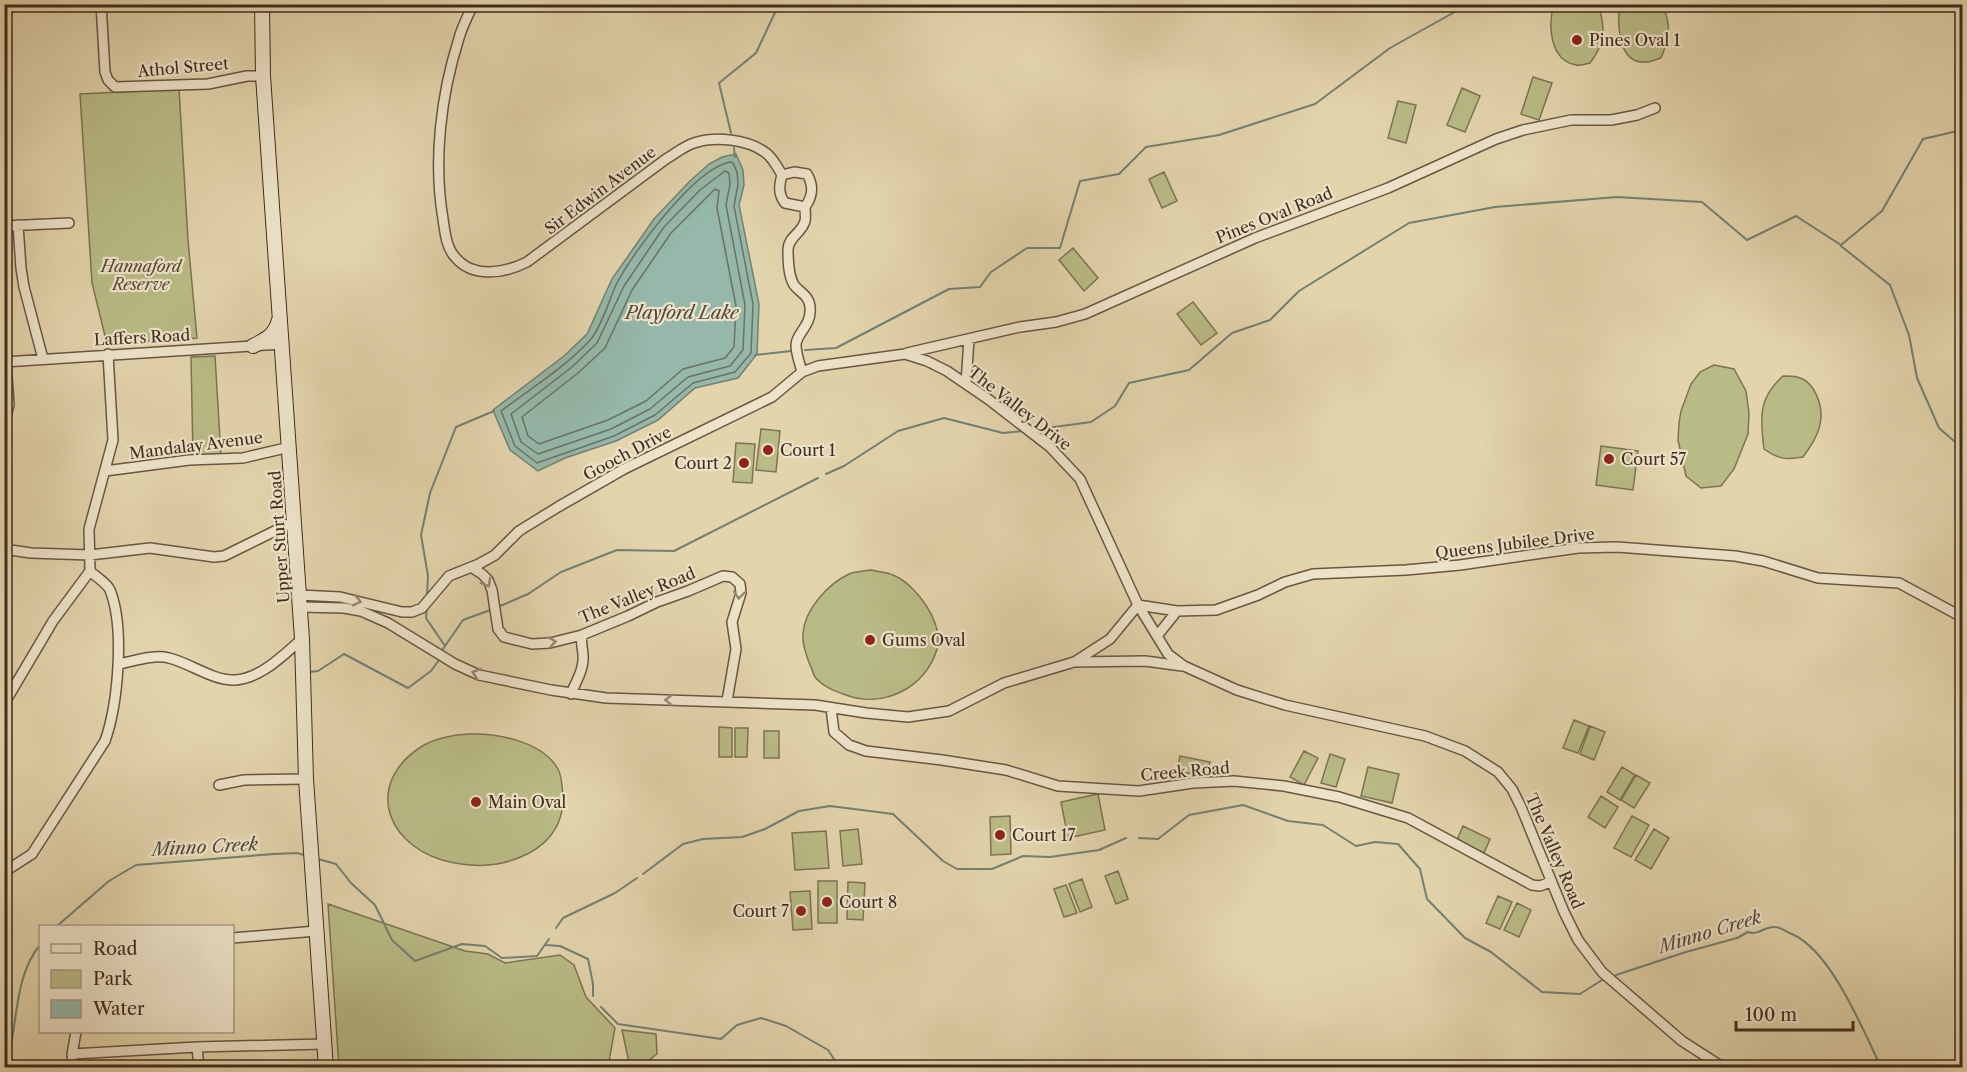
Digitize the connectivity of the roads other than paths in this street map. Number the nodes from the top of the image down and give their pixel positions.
1 (101, 4) edge
2 (262, 4) edge
3 (473, 4) edge
4 (263, 76) junction
5 (1655, 108) dead end
6 (782, 175) junction
7 (805, 207) junction
8 (69, 222) dead end
9 (18, 225) junction
10 (4, 226) edge
11 (280, 318) junction
12 (969, 339) junction
13 (282, 344) junction
14 (253, 346) junction
15 (108, 354) junction
16 (905, 354) junction
17 (43, 359) junction
18 (5, 362) edge
19 (802, 372) junction
20 (966, 383) junction
21 (4, 424) edge
22 (290, 447) junction
23 (105, 471) junction
24 (293, 522) junction
25 (4, 549) edge
26 (90, 555) junction
27 (471, 567) junction
28 (90, 571) junction
29 (299, 601) junction
30 (1138, 605) junction
31 (1177, 612) junction
32 (1962, 617) edge
33 (582, 635) junction
34 (1157, 636) junction
35 (302, 639) junction
36 (1074, 662) junction
37 (118, 664) junction
38 (1184, 666) junction
39 (572, 694) junction
40 (727, 701) junction
41 (4, 704) edge
42 (831, 708) junction
43 (306, 779) junction
44 (219, 785) dead end
45 (6, 866) edge
46 (1550, 882) junction
47 (316, 931) junction
48 (234, 938) edge
49 (76, 1033) edge
50 (324, 1044) junction
51 (197, 1047) junction
52 (72, 1054) junction
53 (73, 1068) edge
54 (198, 1068) edge
55 (326, 1068) edge
56 (1724, 1068) edge

1 - 4 street, Athol Street
2 - 4 main road, Upper Sturt Road
3 - 6 street, Sir Edwin Avenue
4 - 11 main road, Upper Sturt Road
5 - 12 street, Pines Oval Road
6 - 7 street
6 - 7 street
7 - 19 street
8 - 9 street
9 - 10 street
9 - 17 street
11 - 13 main road, Upper Sturt Road
11 - 14 main road
12 - 16 street, Pines Oval Road
12 - 20 street
13 - 14 street, Laffers Road
13 - 22 main road, Upper Sturt Road
14 - 15 street, Laffers Road
15 - 17 street, Laffers Road
15 - 23 street
16 - 19 street, The Valley Drive
16 - 20 street, The Valley Drive
17 - 18 street, Laffers Road
18 - 21 street
19 - 27 street, Gooch Drive
20 - 30 street, The Valley Drive
22 - 23 street, Mandalay Avenue
22 - 24 main road, Upper Sturt Road
23 - 26 street
24 - 26 street
24 - 29 main road, Upper Sturt Road
25 - 26 street
26 - 28 street
29 -> 27 street, Gooch Drive
27 -> 33 street, The Valley Road
28 - 37 street
28 - 41 street
29 - 35 main road, Upper Sturt Road
39 -> 29 street, The Valley Road
30 - 31 street, Queens Jubilee Drive
30 - 34 street, The Valley Road
30 - 36 street, The Valley Road
31 - 32 street, Queens Jubilee Drive
31 - 34 street
33 - 39 street
33 -> 40 street, The Valley Road
34 - 38 street, The Valley Road
35 - 37 street
35 - 43 main road, Upper Sturt Road
36 - 38 street, The Valley Road
36 - 42 street, The Valley Road
37 - 45 street
38 - 46 street, The Valley Road
40 -> 39 street, The Valley Road
40 - 42 street, The Valley Road
42 - 46 street, Creek Road
43 - 44 street
43 - 47 main road, Upper Sturt Road
46 - 56 street, The Valley Road
47 - 48 street
47 - 50 main road, Upper Sturt Road
49 - 52 street
50 - 51 street
50 - 55 main road, Upper Sturt Road
51 - 52 street
51 - 54 street
52 - 53 street

